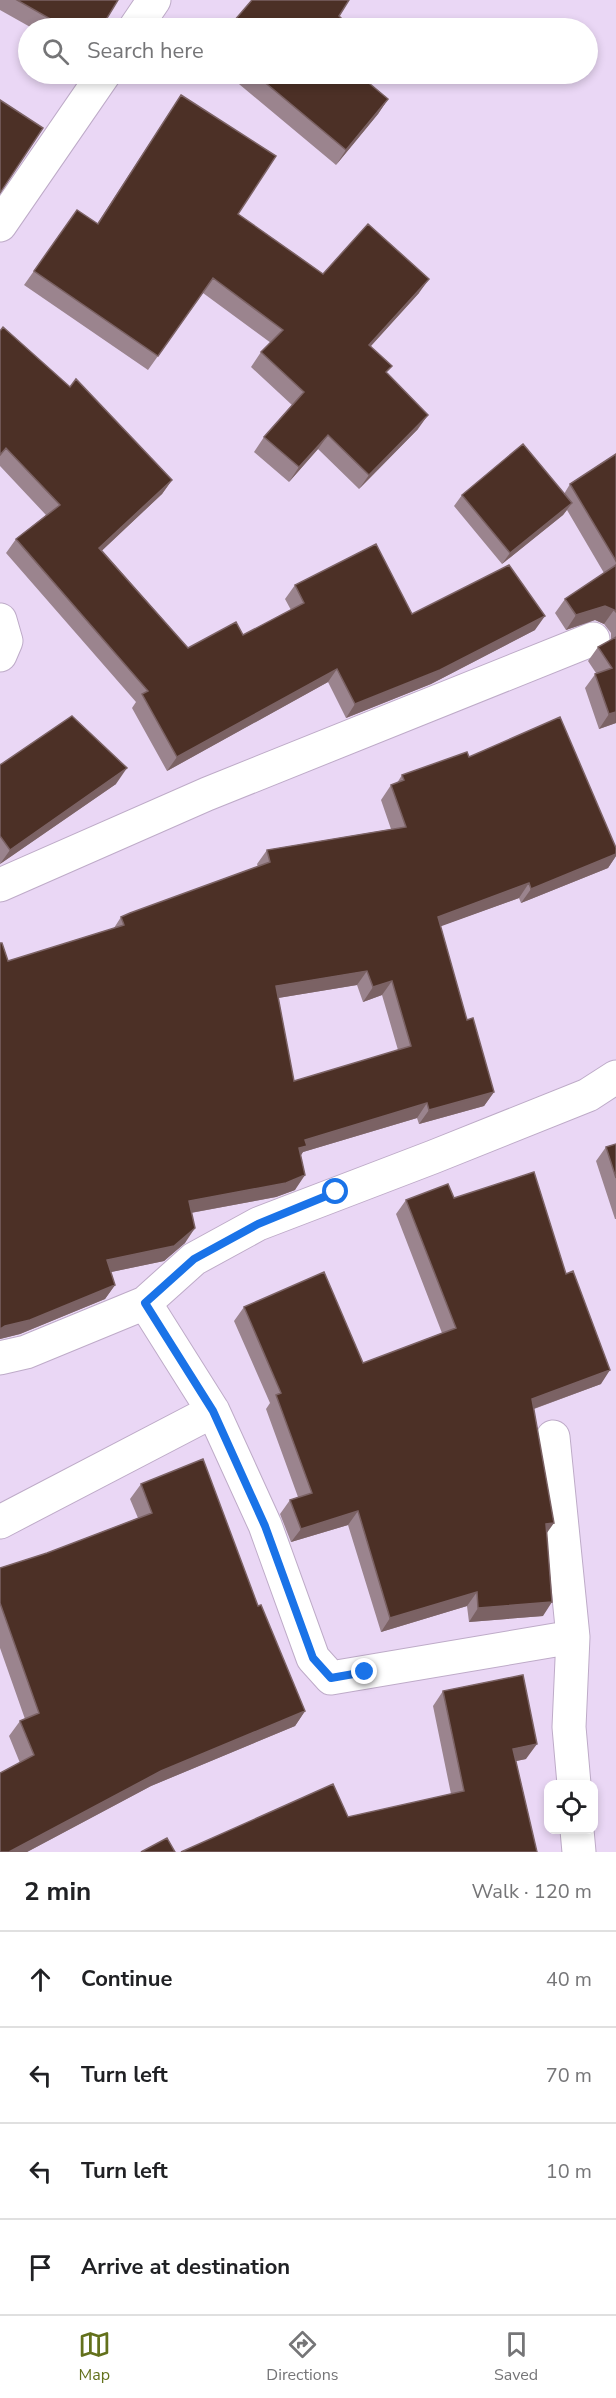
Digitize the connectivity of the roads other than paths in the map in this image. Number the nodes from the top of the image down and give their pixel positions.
1 (154, 0) edge
2 (142, 18) edge
3 (97, 84) edge
4 (0, 225) edge
5 (0, 620) edge
6 (593, 639) dead end
7 (0, 656) edge
8 (0, 885) edge
9 (616, 1077) edge
10 (145, 1303) junction
11 (0, 1358) edge
12 (213, 1411) junction
13 (553, 1437) dead end
14 (0, 1522) edge
15 (573, 1637) junction
16 (574, 1780) edge
17 (578, 1834) edge
18 (579, 1852) edge

1 - 2 street
3 - 4 street
5 - 7 street
6 - 8 street
9 - 10 street
10 - 11 street
10 - 12 street
12 - 14 street
12 - 15 street
13 - 15 street
15 - 16 street
17 - 18 street

